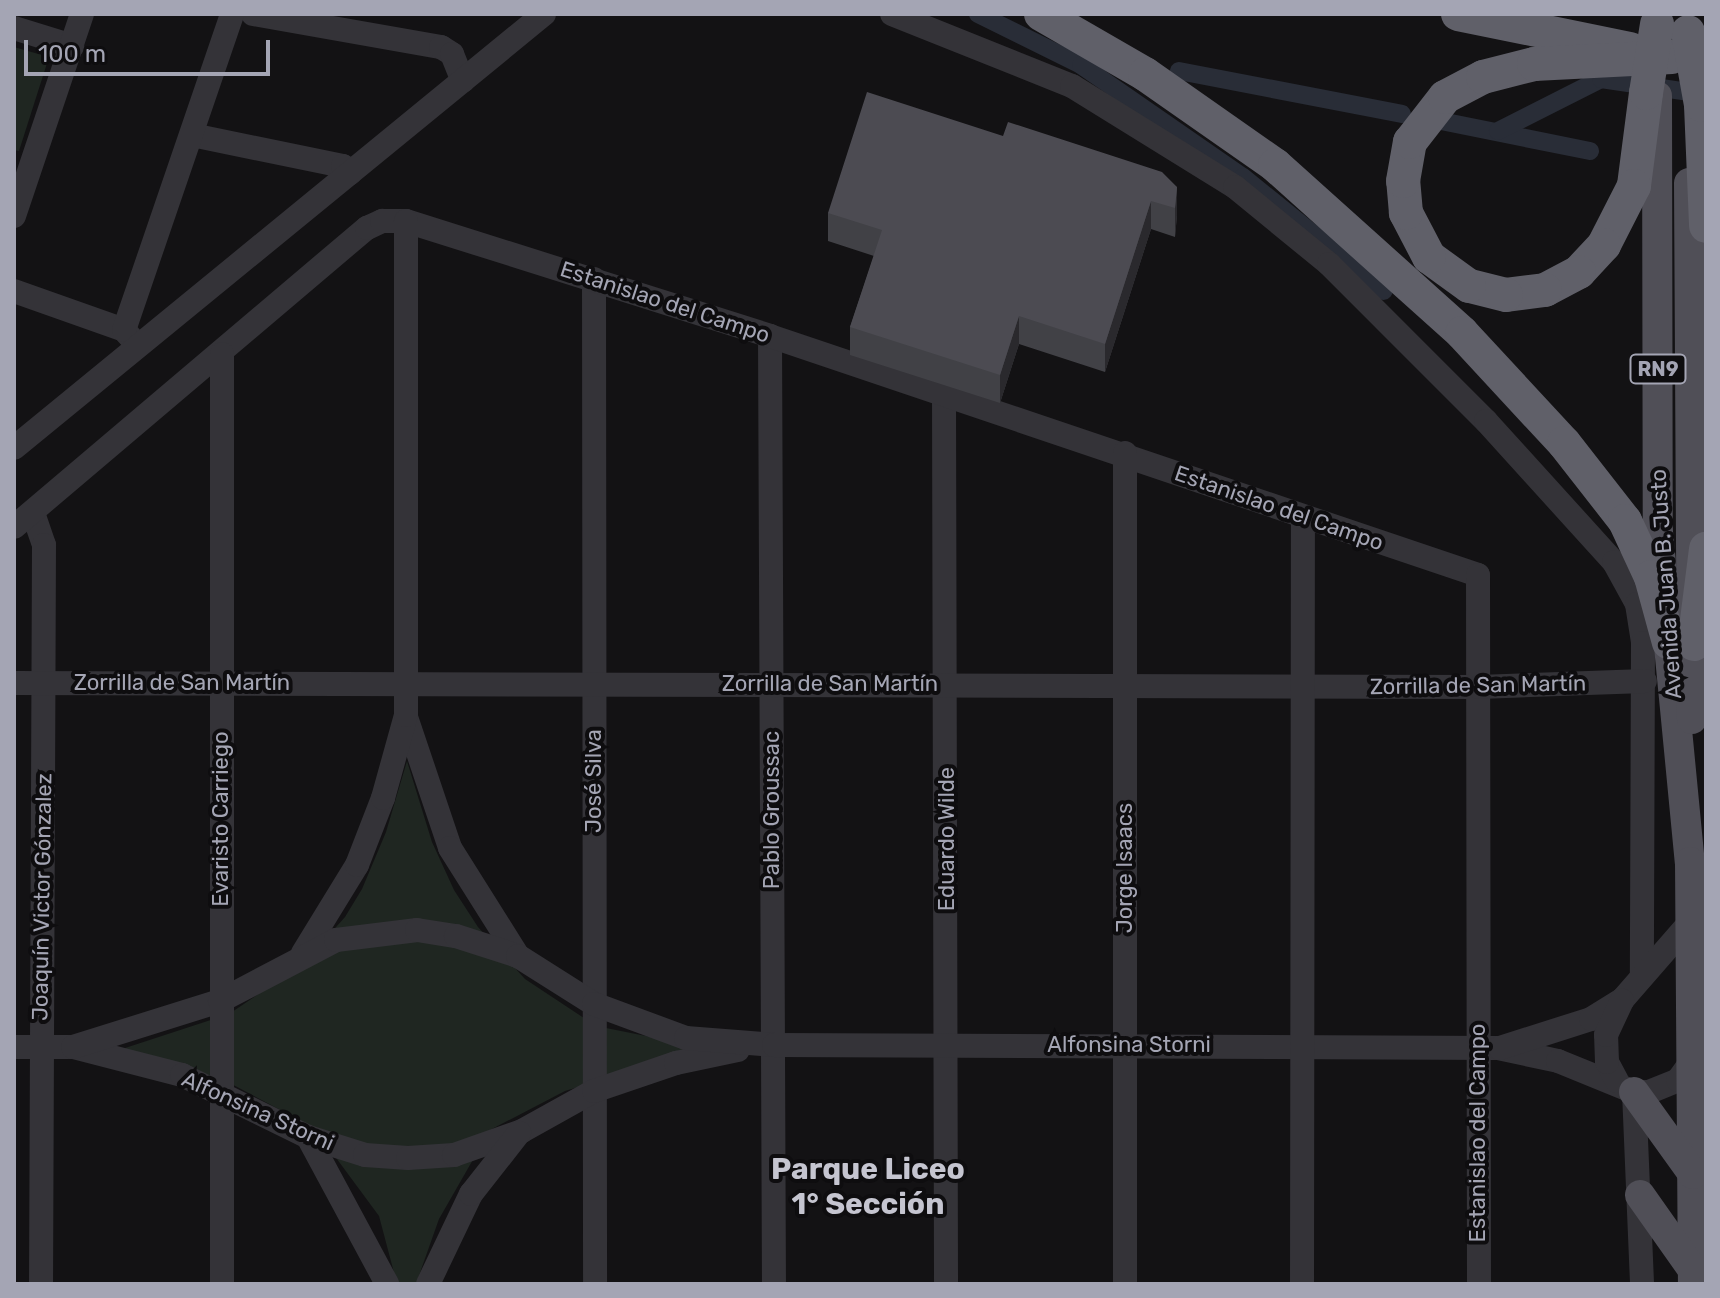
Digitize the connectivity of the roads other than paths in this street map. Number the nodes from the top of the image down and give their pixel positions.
1 (82, 14) edge
2 (232, 14) edge
3 (253, 14) edge
4 (544, 14) edge
5 (892, 14) edge
6 (1041, 14) edge
7 (1458, 14) edge
8 (14, 28) edge
9 (1680, 38) edge
10 (72, 46) junction
11 (463, 81) junction
12 (1652, 93) junction
13 (1695, 104) junction
14 (192, 135) junction
15 (22, 164) edge
16 (350, 173) junction
17 (14, 216) edge
18 (406, 221) junction
19 (1706, 226) edge
20 (594, 279) junction
21 (14, 291) edge
22 (770, 336) junction
23 (131, 338) junction
24 (222, 354) junction
25 (944, 395) junction
26 (14, 448) edge
27 (1125, 453) junction
28 (1303, 518) junction
29 (23, 520) edge
30 (1706, 549) edge
31 (1681, 643) junction
32 (1645, 681) junction
33 (222, 682) junction
34 (14, 683) edge
35 (44, 683) junction
36 (406, 684) junction
37 (594, 684) junction
38 (772, 684) junction
39 (947, 684) junction
40 (1126, 685) junction
41 (1302, 686) junction
42 (1479, 687) junction
43 (406, 715) junction
44 (1695, 853) edge
45 (1691, 921) junction
46 (303, 953) junction
47 (518, 956) junction
48 (1699, 970) edge
49 (1642, 976) junction
50 (1623, 999) junction
51 (220, 1001) junction
52 (594, 1004) junction
53 (947, 1044) junction
54 (1124, 1044) junction
55 (767, 1045) junction
56 (1302, 1046) junction
57 (14, 1047) edge
58 (41, 1047) junction
59 (73, 1047) junction
60 (1488, 1048) junction
61 (1692, 1061) junction
62 (1626, 1086) junction
63 (594, 1091) junction
64 (222, 1092) junction
65 (522, 1131) junction
66 (308, 1137) junction
67 (1693, 1174) junction
68 (1640, 1195) junction
69 (1698, 1275) edge
70 (41, 1284) edge
71 (222, 1284) edge
72 (387, 1284) edge
73 (428, 1284) edge
74 (595, 1284) edge
75 (774, 1284) edge
76 (946, 1284) edge
77 (1125, 1284) edge
78 (1302, 1284) edge
79 (1479, 1284) edge
80 (1642, 1284) edge

1 - 10 street
2 - 14 street
3 - 11 street
4 - 11 street
5 - 32 street
6 - 31 highway
7 - 9 highway
8 - 10 street
9 - 12 highway, bridge
9 - 12 highway
9 - 13 highway, bridge
10 - 15 street
11 - 16 street
12 - 31 main road, Avenida Juan B. Justo / RN9
13 - 19 highway
13 - 31 main road, Avenida Juan B. Justo / RN9
14 - 16 street
14 - 23 street
15 - 17 street
16 - 23 street
18 - 20 street, Estanislao del Campo
18 - 24 street
18 - 36 street
20 - 22 street, Estanislao del Campo
20 - 37 street, José Silva
21 - 23 street
22 - 25 street, Estanislao del Campo
22 - 38 street, Pablo Groussac
23 - 26 street
24 - 29 street
24 - 33 street, Evaristo Carriego
25 - 27 street, Estanislao del Campo
25 - 39 street, Eduardo Wilde
27 - 28 street, Estanislao del Campo
27 - 40 street, Jorge Isaacs
28 - 41 street
28 - 42 street, Estanislao del Campo
29 - 35 street, Joaquín Victor Gónzalez
30 - 31 highway
31 - 44 main road, Avenida Juan B. Justo / RN9
32 - 42 street, Zorrilla de San Martín
32 - 49 street
33 - 35 street, Zorrilla de San Martín
33 - 36 street, Zorrilla de San Martín
33 - 51 street, Evaristo Carriego
34 - 35 street, Zorrilla de San Martín
35 - 58 street, Joaquín Victor Gónzalez
36 - 37 street, Zorrilla de San Martín
36 - 43 street
37 - 38 street, Zorrilla de San Martín
37 - 52 street, José Silva
38 - 39 street, Zorrilla de San Martín
38 - 55 street, Pablo Groussac
39 - 40 street, Zorrilla de San Martín
39 - 53 street, Eduardo Wilde
40 - 41 street, Zorrilla de San Martín
40 - 54 street, Jorge Isaacs
41 - 42 street, Zorrilla de San Martín
41 - 56 street
42 - 60 street, Estanislao del Campo
43 - 46 street
43 - 47 street
44 - 45 main road, Avenida Juan B. Justo / RN9
45 - 48 main road, Avenida Juan B. Justo / RN9
45 - 49 street, Alfonsina Storni
46 - 47 street, Alfonsina Storni
46 - 51 street, Alfonsina Storni
47 - 52 street, Alfonsina Storni
48 - 61 main road, Avenida Juan B. Justo / RN9
49 - 50 street, Alfonsina Storni
50 - 60 street, Alfonsina Storni
50 - 62 street
51 - 59 street, Alfonsina Storni
51 - 64 street, Evaristo Carriego
52 - 55 street, Alfonsina Storni
52 - 63 street, José Silva
53 - 54 street, Alfonsina Storni
53 - 55 street, Alfonsina Storni
53 - 76 street, Eduardo Wilde
54 - 56 street, Alfonsina Storni
54 - 77 street, Jorge Isaacs
55 - 63 street, Alfonsina Storni
55 - 75 street, Pablo Groussac
56 - 60 street, Alfonsina Storni
56 - 78 street
57 - 58 street, Alfonsina Storni
58 - 59 street, Alfonsina Storni
58 - 70 street, Joaquín Victor Gónzalez
59 - 64 street, Alfonsina Storni
60 - 62 street, Alfonsina Storni
60 - 79 street, Estanislao del Campo
61 - 62 street
61 - 67 main road, Avenida Juan B. Justo / RN9
62 - 67 main road
62 - 68 street
63 - 65 street, Alfonsina Storni
63 - 74 street, José Silva
64 - 66 street, Alfonsina Storni
64 - 71 street, Evaristo Carriego
65 - 66 street, Alfonsina Storni
65 - 73 street
66 - 72 street
67 - 69 main road, Avenida Juan B. Justo / RN9
68 - 69 main road
68 - 80 street

